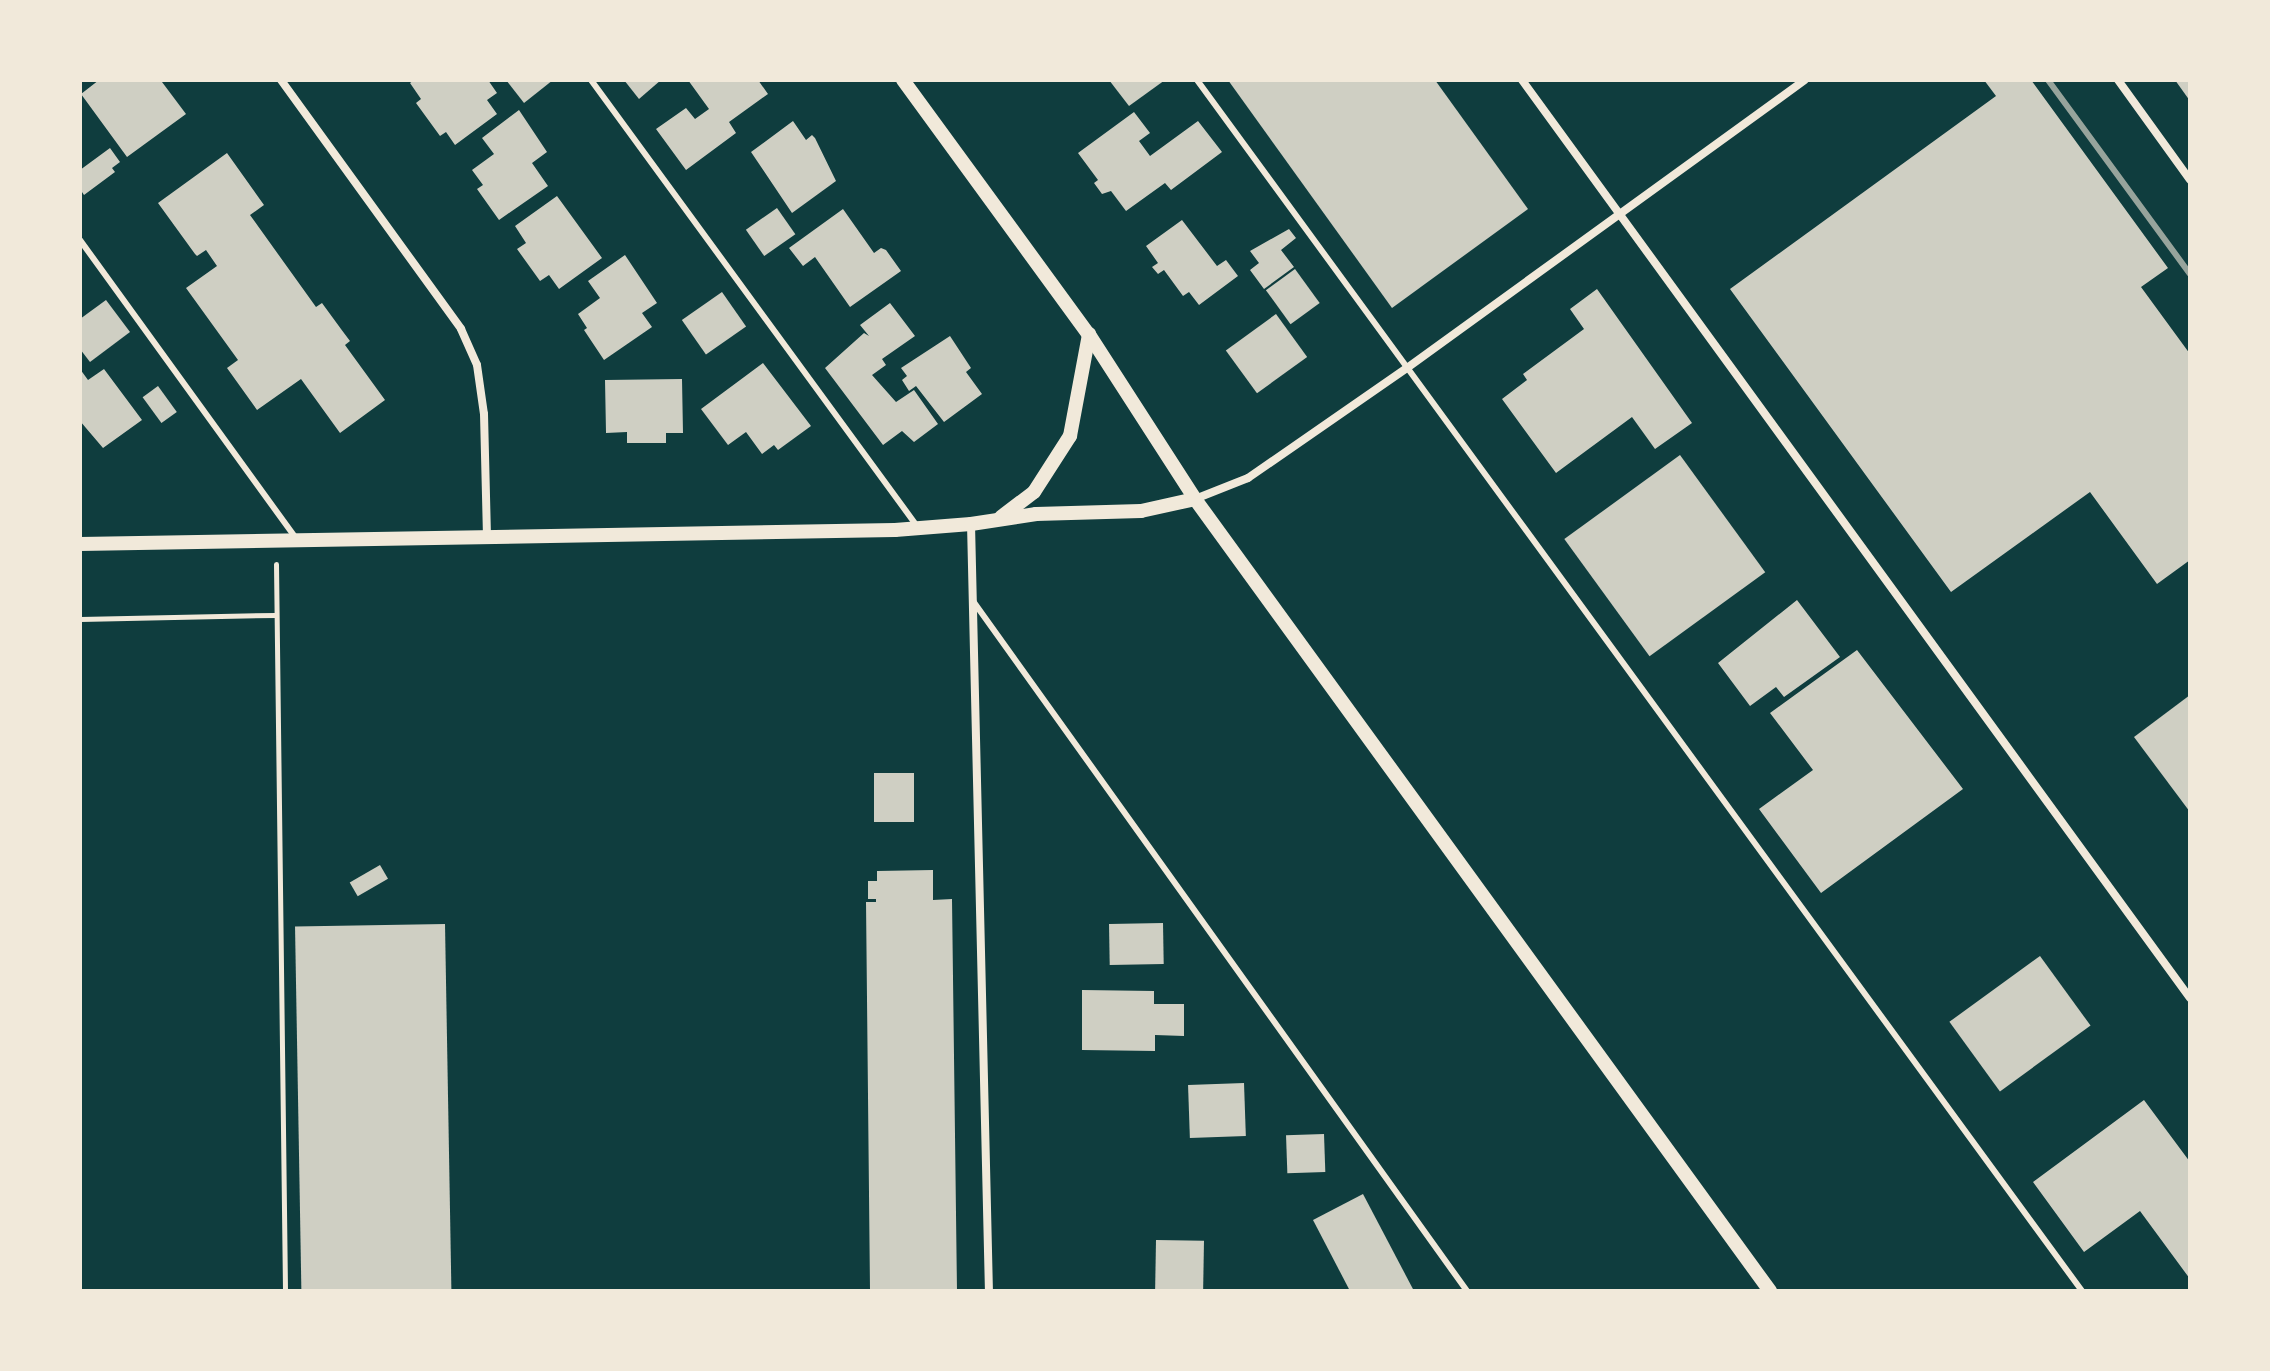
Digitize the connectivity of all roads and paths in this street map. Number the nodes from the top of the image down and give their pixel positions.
1 (281, 80) edge
2 (591, 80) edge
3 (903, 80) edge
4 (1197, 80) edge
5 (1522, 80) edge
6 (1805, 80) edge
7 (2118, 80) edge
8 (2190, 180) edge
9 (1621, 213) junction
10 (80, 240) edge
11 (1089, 334) junction
12 (1407, 368) junction
13 (1195, 499) junction
14 (999, 518) junction
15 (971, 524) junction
16 (919, 528) junction
17 (487, 535) junction
18 (296, 538) junction
19 (275, 539) junction
20 (80, 544) edge
21 (973, 601) junction
22 (276, 615) junction
23 (80, 619) edge
24 (2190, 998) edge
25 (285, 1291) edge
26 (989, 1291) edge
27 (1467, 1291) edge
28 (1770, 1291) edge
29 (2082, 1291) edge

1 - 17 street
2 - 16 lane
3 - 11 street
4 - 12 lane
5 - 9 street
6 - 9 street
7 - 8 street
9 - 12 street
9 - 24 street
10 - 18 lane
11 - 13 street
11 - 14 street
12 - 13 street
12 - 29 lane
13 - 14 street
13 - 28 street
14 - 15 street
15 - 16 street
15 - 21 street
16 - 17 street
17 - 18 street
18 - 19 street
19 - 20 street
19 - 22 path
21 - 26 street
21 - 27 lane
22 - 23 path
22 - 25 path

